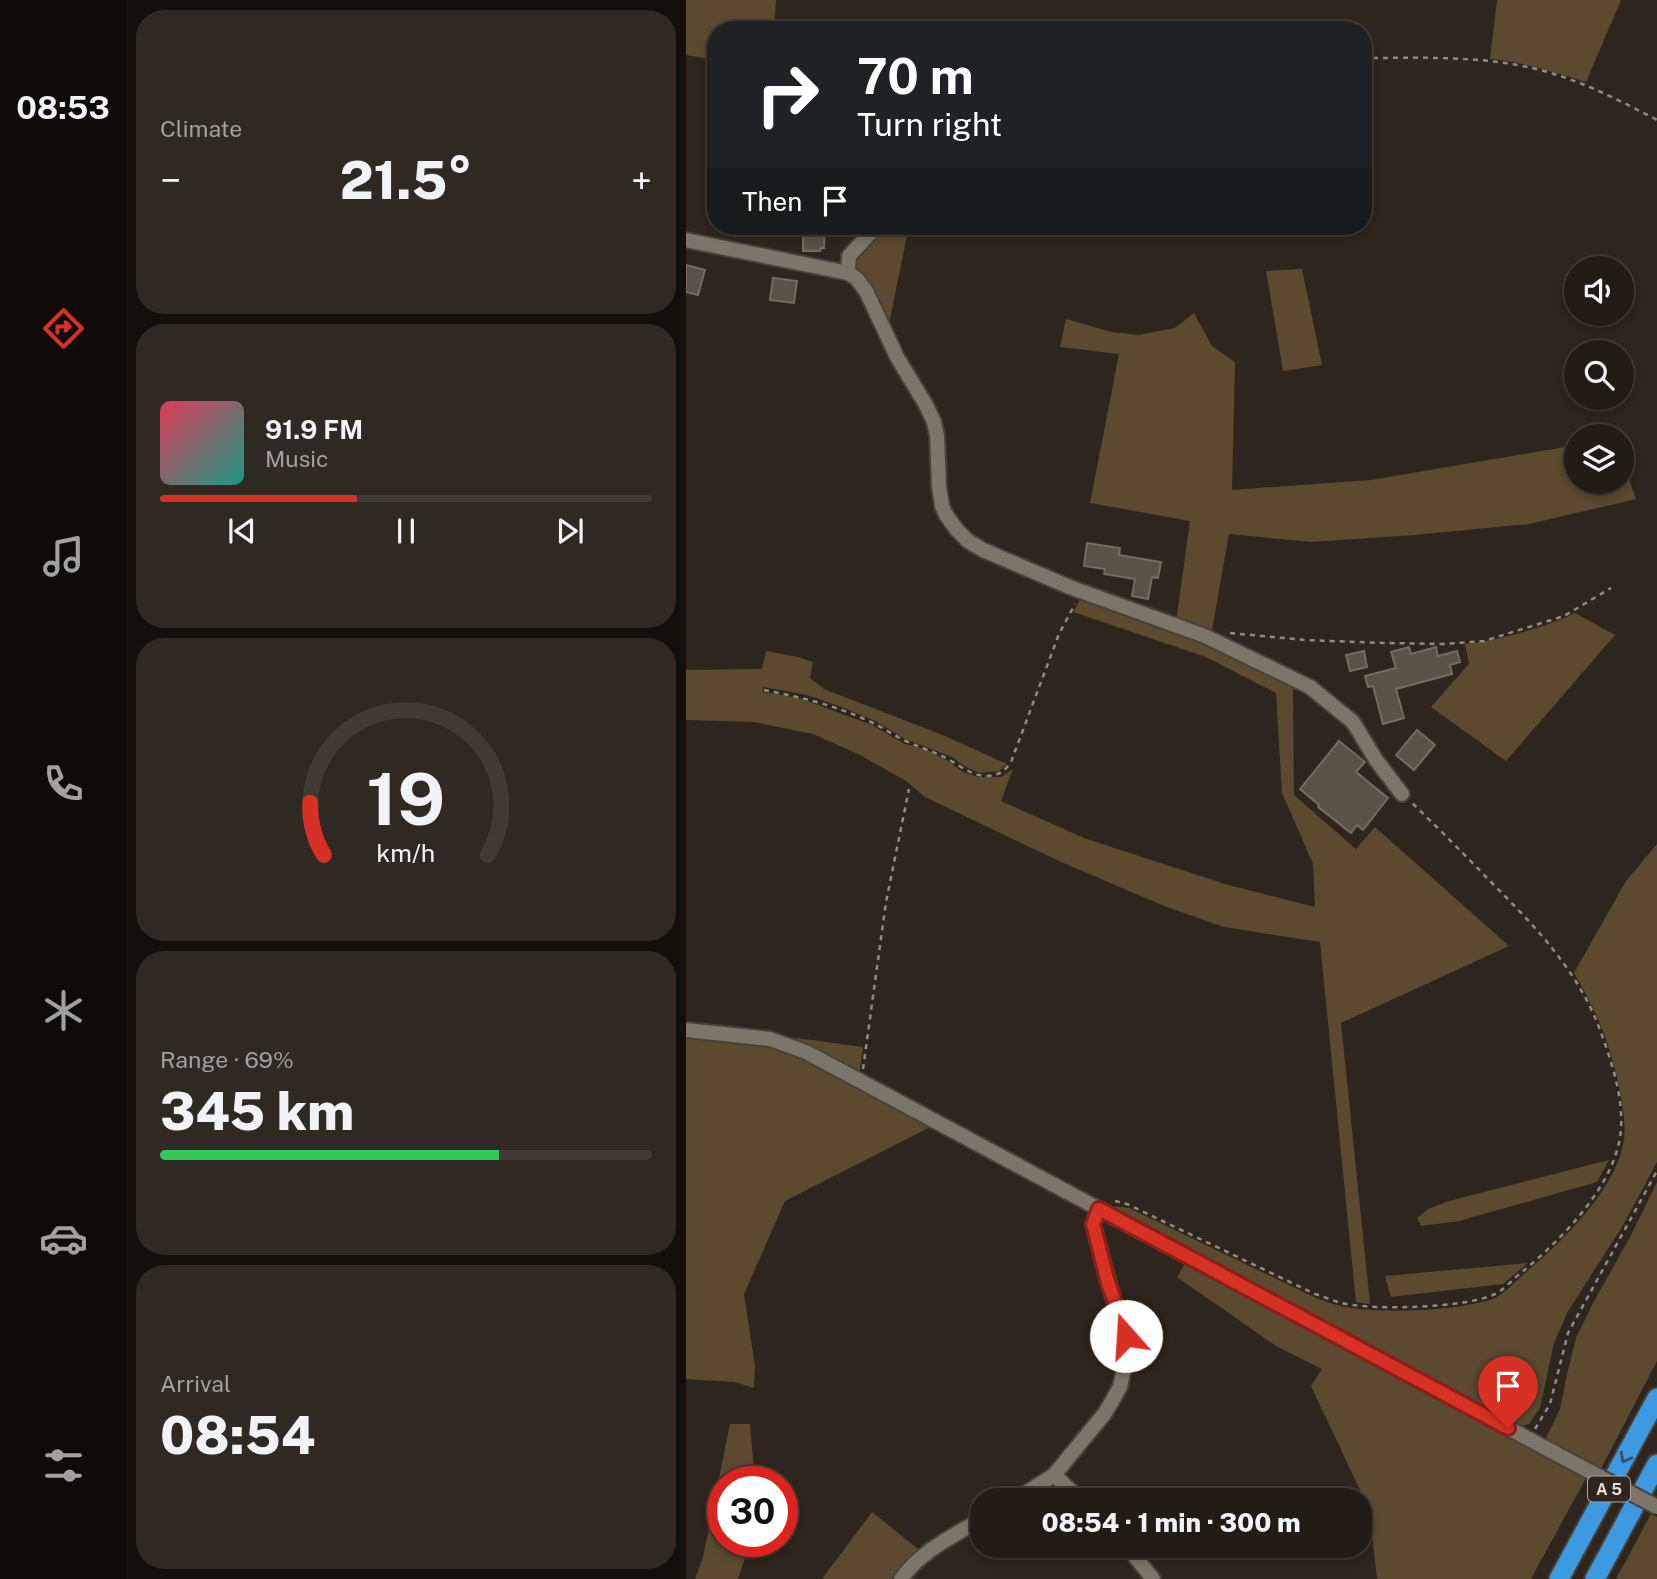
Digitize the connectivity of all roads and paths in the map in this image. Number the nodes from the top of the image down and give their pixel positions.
1 (1372, 58) edge
2 (1657, 120) edge
3 (868, 235) edge
4 (686, 240) edge
5 (848, 273) junction
6 (1611, 588) dead end
7 (1081, 592) junction
8 (1205, 636) junction
9 (764, 690) dead end
10 (909, 789) dead end
11 (1402, 794) joint
12 (686, 1030) edge
13 (861, 1082) junction
14 (1657, 1171) edge
15 (1099, 1209) junction
16 (1657, 1398) edge
17 (1529, 1439) junction
18 (1657, 1464) edge
19 (1055, 1475) junction
20 (1034, 1488) edge
21 (1069, 1488) edge
22 (1657, 1507) edge
23 (970, 1526) edge
24 (1136, 1558) edge
25 (901, 1579) edge
26 (1153, 1579) edge
27 (1559, 1579) edge
28 (1595, 1579) edge

1 - 2 path
3 - 5 street
4 - 5 street
5 - 7 street
6 - 8 path
7 - 8 street
7 - 9 path
8 - 11 street
10 - 13 path
11 - 15 path
12 - 13 street
13 - 15 street
14 - 17 path
15 - 17 street
15 - 19 street
16 -> 27 highway, A 5
17 - 22 street, bridge
18 - 28 highway, A 5
19 - 20 street
19 - 21 street
23 - 25 street
24 - 26 street

